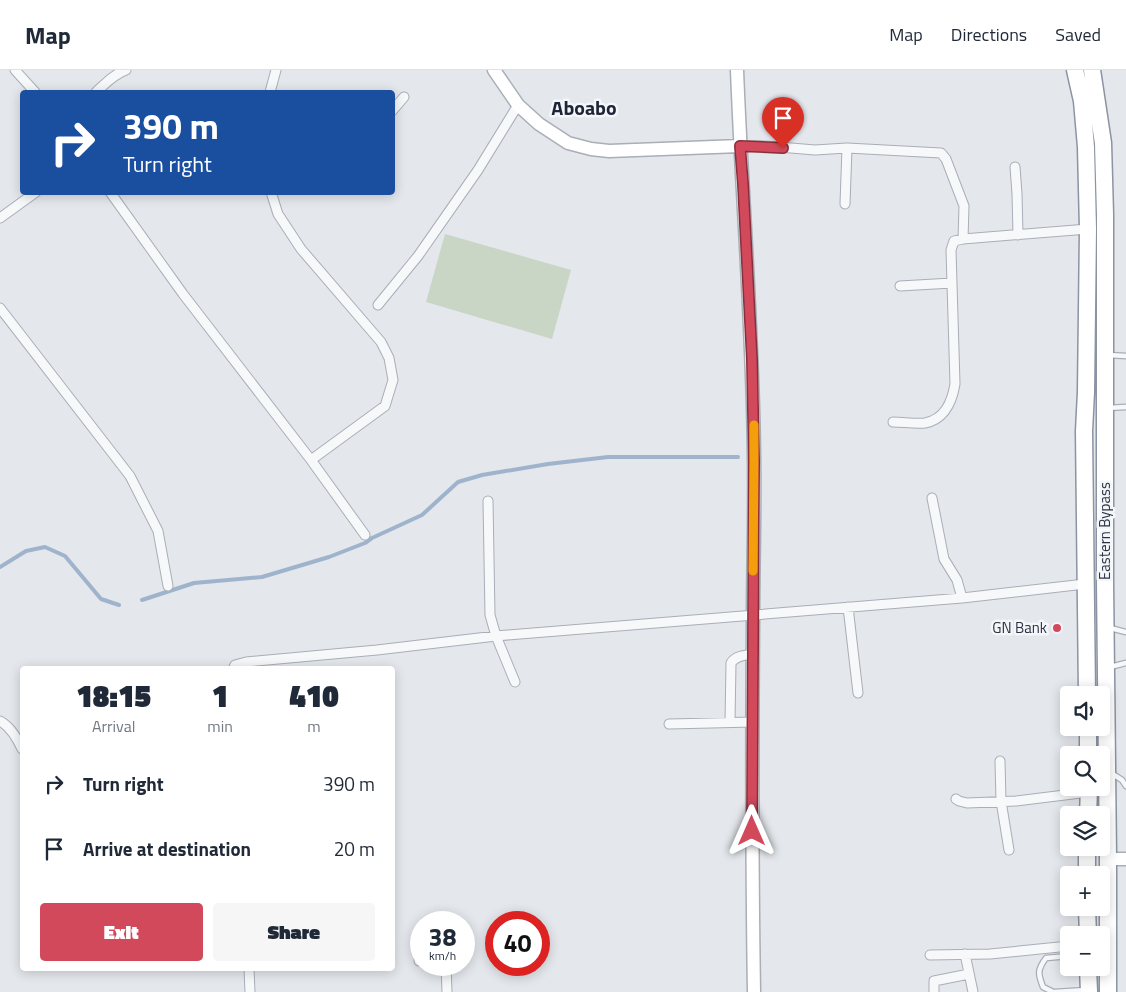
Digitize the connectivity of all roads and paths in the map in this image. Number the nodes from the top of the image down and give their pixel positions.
1 (15, 70) edge
2 (126, 70) edge
3 (276, 70) edge
4 (494, 70) edge
5 (737, 70) edge
6 (1075, 70) edge
7 (1092, 70) edge
8 (33, 90) edge
9 (98, 90) edge
10 (271, 90) edge
11 (404, 97) dead end
12 (518, 105) junction
13 (395, 108) edge
14 (740, 146) junction
15 (847, 148) junction
16 (1015, 167) dead end
17 (32, 195) edge
18 (112, 195) edge
19 (272, 195) edge
20 (845, 204) dead end
21 (0, 218) edge
22 (1088, 229) junction
23 (1018, 235) junction
24 (963, 239) junction
25 (952, 283) junction
26 (900, 286) dead end
27 (378, 305) dead end
28 (0, 308) edge
29 (1104, 354) junction
30 (1126, 356) edge
31 (1126, 407) edge
32 (1104, 408) junction
33 (893, 422) dead end
34 (311, 460) junction
35 (932, 498) dead end
36 (488, 501) dead end
37 (365, 535) dead end
38 (1085, 584) junction
39 (168, 586) dead end
40 (962, 598) junction
41 (848, 607) junction
42 (753, 616) junction
43 (1106, 627) junction
44 (1126, 632) edge
45 (496, 636) junction
46 (753, 654) junction
47 (1126, 663) edge
48 (234, 666) edge
49 (1106, 668) junction
50 (515, 682) dead end
51 (1087, 686) edge
52 (858, 693) dead end
53 (0, 721) edge
54 (730, 722) junction
55 (753, 722) junction
56 (669, 724) dead end
57 (20, 745) edge
58 (1107, 746) edge
59 (1000, 761) dead end
60 (1110, 772) edge
61 (1126, 786) edge
62 (1060, 794) edge
63 (1103, 796) edge
64 (956, 799) dead end
65 (1002, 801) junction
66 (1009, 850) dead end
67 (1126, 859) edge
68 (1094, 860) edge
69 (1060, 947) edge
70 (930, 954) dead end
71 (965, 954) junction
72 (1060, 957) edge
73 (249, 971) edge
74 (969, 974) junction
75 (446, 976) edge
76 (1088, 976) edge
77 (1089, 991) edge
78 (250, 992) edge
79 (447, 992) edge
80 (754, 992) edge
81 (934, 992) edge
82 (973, 992) edge
83 (1054, 992) edge
84 (1108, 992) edge

1 - 8 street
2 - 9 street
3 - 10 street
4 - 12 street
5 - 14 street
6 - 22 highway, Eastern Bypass
7 - 29 highway, Eastern Bypass
11 - 13 street
12 - 14 street
12 - 27 street
14 - 15 street
14 - 42 street
15 - 20 street
15 - 24 street
16 - 23 street
17 - 21 street
18 - 34 street
19 - 34 street
22 - 23 street
22 - 38 highway, Eastern Bypass
23 - 24 street
24 - 25 street
25 - 26 street
25 - 33 street
28 - 39 street
29 - 30 lane
29 - 32 highway, Eastern Bypass
31 - 32 lane
32 - 43 highway, Eastern Bypass
34 - 37 street
35 - 40 street
36 - 45 street
38 - 40 street
38 - 51 highway, Eastern Bypass
40 - 41 street
41 - 42 street
41 - 52 street
42 - 45 street
42 - 46 street
43 - 44 lane
43 - 49 highway, Eastern Bypass
45 - 48 street
45 - 50 street
46 - 54 street
46 - 55 street
47 - 49 lane
49 - 58 highway, Eastern Bypass
53 - 57 street
54 - 55 street
54 - 56 street
55 - 80 street
59 - 65 street
60 - 61 lane
62 - 65 street
63 - 68 highway, Eastern Bypass
64 - 65 street
65 - 66 street
67 - 68 street
68 - 84 highway, Eastern Bypass
69 - 71 street
70 - 71 street
71 - 74 street
72 - 83 lane
73 - 78 street
74 - 81 street
74 - 82 street
75 - 79 street
76 - 77 highway
77 - 83 lane

